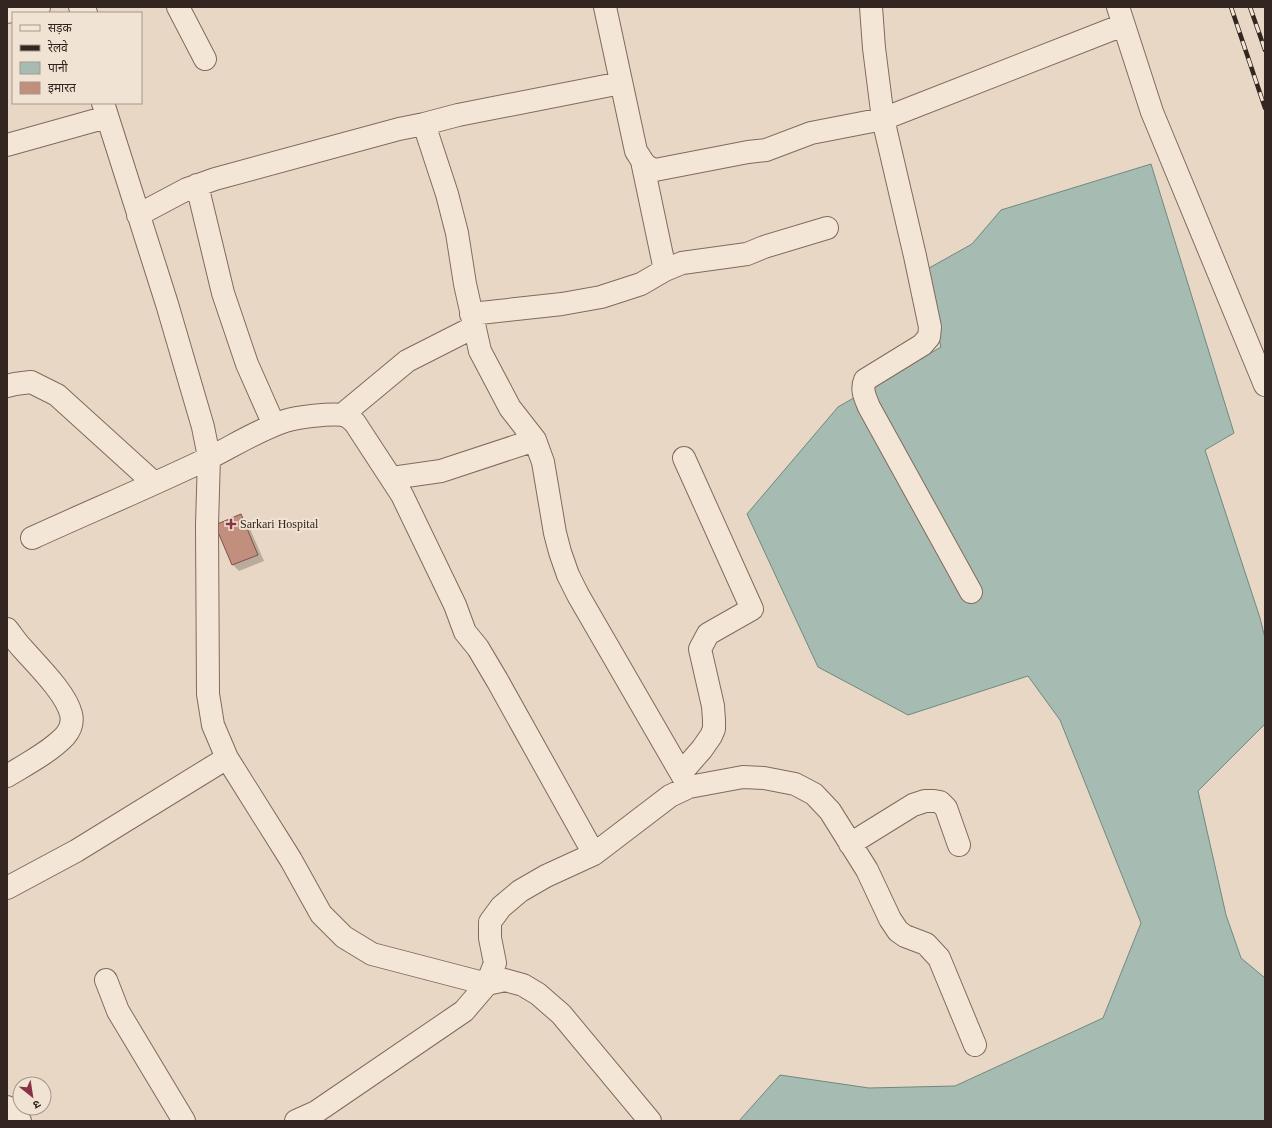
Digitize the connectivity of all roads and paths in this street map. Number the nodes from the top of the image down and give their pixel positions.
1 (39, 7) edge
2 (178, 7) edge
3 (605, 7) edge
4 (871, 7) edge
5 (7, 12) edge
6 (1121, 16) edge
7 (205, 59) dead end
8 (621, 83) junction
9 (105, 110) edge
10 (883, 119) junction
11 (424, 124) junction
12 (7, 145) edge
13 (642, 161) junction
14 (197, 185) junction
15 (138, 215) junction
16 (827, 228) dead end
17 (665, 270) junction
18 (472, 321) junction
19 (1265, 385) edge
20 (7, 386) edge
21 (342, 415) junction
22 (274, 425) junction
23 (535, 440) junction
24 (209, 458) junction
25 (684, 458) dead end
26 (392, 478) junction
27 (154, 482) junction
28 (32, 538) dead end
29 (971, 592) dead end
30 (7, 629) edge
31 (227, 758) junction
32 (7, 776) edge
33 (685, 780) junction
34 (850, 844) junction
35 (960, 845) dead end
36 (594, 854) junction
37 (7, 888) edge
38 (106, 980) dead end
39 (487, 984) junction
40 (975, 1045) dead end
41 (7, 1107) edge
42 (20, 1121) edge
43 (184, 1121) edge
44 (296, 1121) edge
45 (650, 1121) edge

1 - 5 street
2 - 7 street
3 - 8 street
4 - 10 street
6 - 10 street
6 - 19 street
8 - 11 street
8 - 13 street
9 - 12 street
9 - 15 street
10 - 13 street
10 - 29 street
11 - 14 street
11 - 18 street
13 - 17 street
14 - 15 street
14 - 22 street
15 - 24 street
16 - 17 street
17 - 18 street
18 - 21 street
18 - 23 street
20 - 27 street
21 - 22 street
21 - 26 street
22 - 24 street
23 - 26 street
23 - 33 street
24 - 27 street
24 - 31 street
25 - 33 street
26 - 36 street
27 - 28 street
30 - 32 street
31 - 37 street
31 - 39 street
33 - 34 street
33 - 36 street
34 - 35 street
34 - 40 street
36 - 39 street
38 - 43 street
39 - 44 street
39 - 45 street
41 - 42 street

